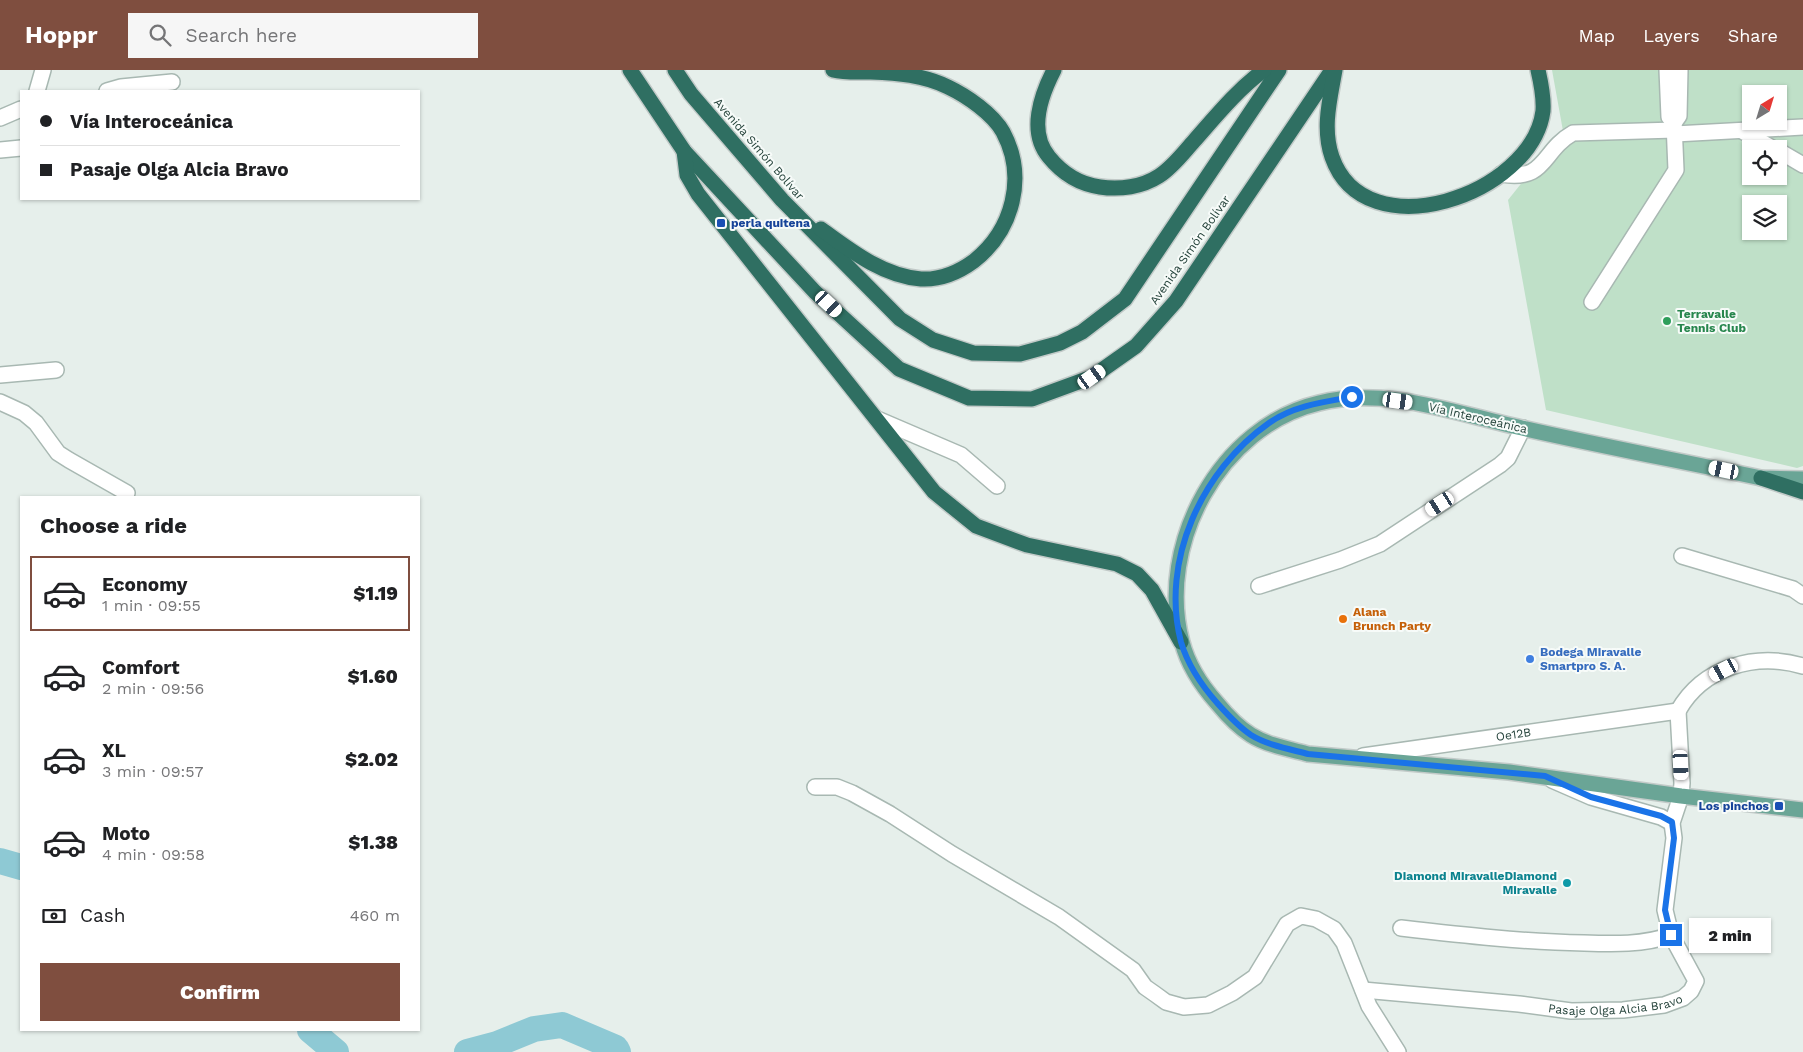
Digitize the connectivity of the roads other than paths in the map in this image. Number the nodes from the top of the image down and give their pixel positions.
1 (43, 70) edge
2 (630, 70) edge
3 (674, 70) edge
4 (833, 70) edge
5 (1054, 70) edge
6 (1264, 70) edge
7 (1279, 70) edge
8 (1334, 70) edge
9 (1538, 70) edge
10 (1667, 70) edge
11 (1680, 70) edge
12 (172, 82) dead end
13 (37, 90) edge
14 (110, 90) edge
15 (20, 109) edge
16 (0, 118) edge
17 (1803, 127) edge
18 (1788, 128) edge
19 (1675, 129) junction
20 (1742, 130) joint
21 (1759, 140) edge
22 (20, 148) edge
23 (0, 150) edge
24 (684, 151) junction
25 (1787, 156) edge
26 (1803, 165) edge
27 (1501, 174) junction
28 (782, 200) junction
29 (1592, 302) dead end
30 (56, 370) dead end
31 (0, 375) edge
32 (0, 402) edge
33 (878, 420) junction
34 (1523, 428) junction
35 (1760, 478) junction
36 (1803, 479) edge
37 (997, 486) dead end
38 (1803, 492) edge
39 (127, 493) dead end
40 (1682, 556) dead end
41 (1259, 586) dead end
42 (1803, 596) edge
43 (1181, 642) junction
44 (1801, 660) edge
45 (1678, 711) junction
46 (1350, 758) junction
47 (1545, 776) junction
48 (816, 787) dead end
49 (1681, 796) junction
50 (1803, 810) edge
51 (1672, 822) junction
52 (1400, 928) dead end
53 (1671, 935) junction
54 (1363, 990) junction
55 (1398, 1052) edge

1 - 13 street
2 - 24 highway, Avenida Simón Bolívar
3 - 28 highway, Avenida Simón Bolívar
4 - 28 highway
5 - 6 highway
7 - 28 highway, Avenida Simón Bolívar
8 - 24 highway, Avenida Simón Bolívar
8 - 27 highway
9 - 27 highway
10 - 19 street
11 - 19 street
12 - 14 street
15 - 16 street
17 - 18 street
19 - 20 street
19 - 27 street
19 - 29 street
20 - 21 street
22 - 23 street
24 - 33 highway
25 - 26 street
30 - 31 street
32 - 39 street
33 - 37 street
33 - 43 highway
34 - 35 main road, Vía Interoceánica
34 - 41 street
34 - 43 main road, Vía Interoceánica
35 - 36 main road, Vía Interoceánica
35 - 38 highway
40 - 42 street
43 - 46 main road, Vía Interoceánica
44 - 45 street
45 - 46 street, Oe12B
45 - 49 street
46 - 47 main road, Vía Interoceánica
47 - 49 main road, Vía Interoceánica
47 - 51 street
48 - 54 street
49 - 50 main road, Vía Interoceánica
49 - 51 street, Pasaje Olga Alcia Bravo
51 - 53 street, Pasaje Olga Alcia Bravo
52 - 53 street
53 - 54 street, Pasaje Olga Alcia Bravo
54 - 55 street

